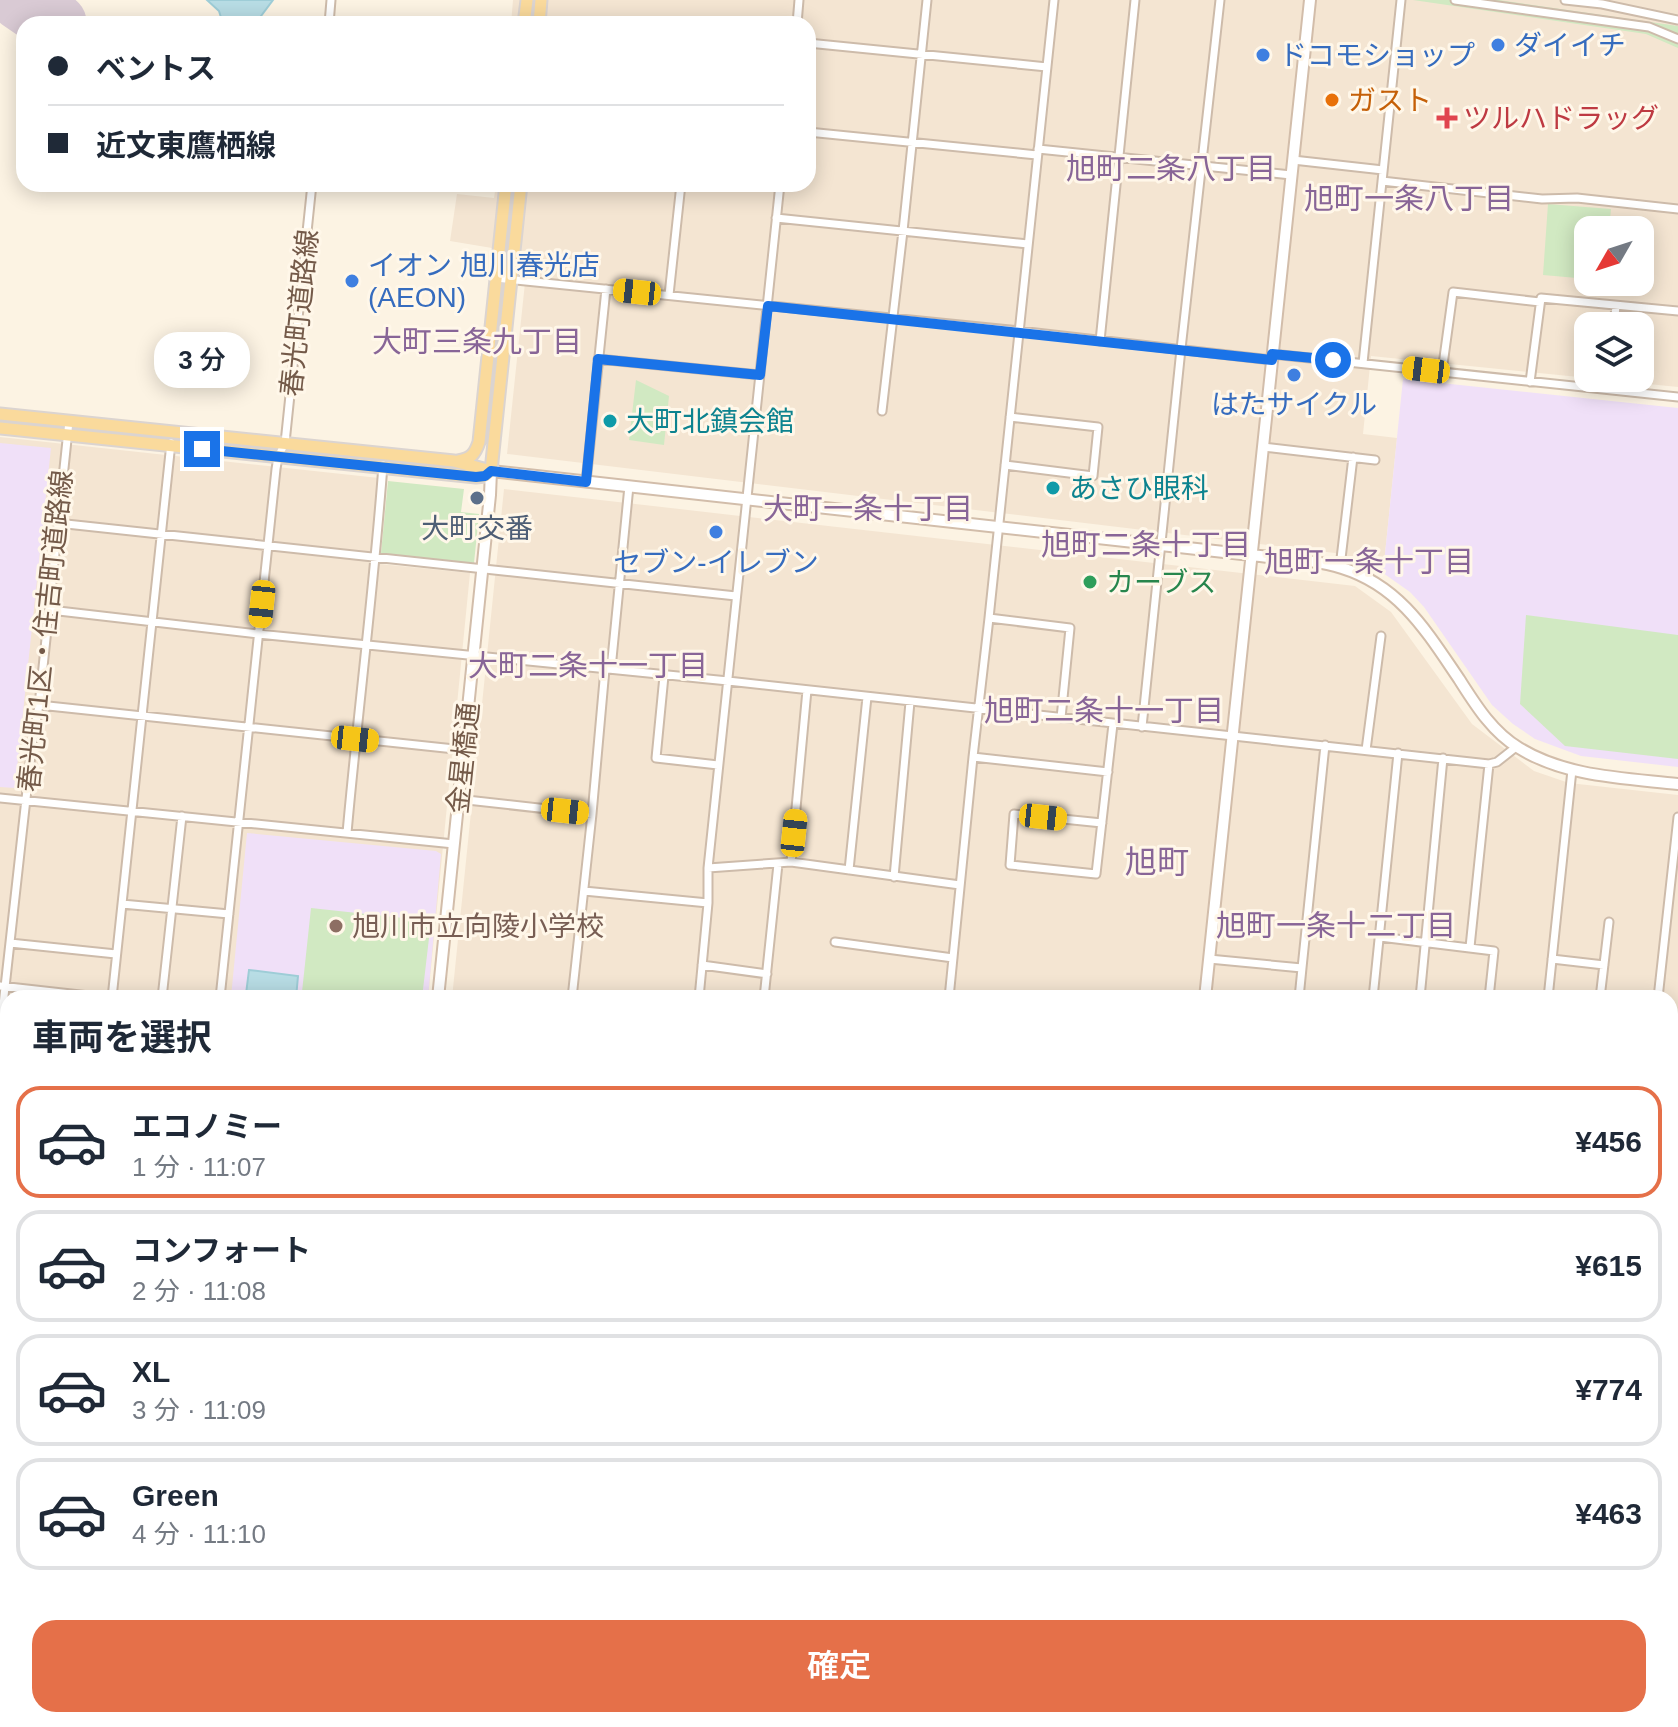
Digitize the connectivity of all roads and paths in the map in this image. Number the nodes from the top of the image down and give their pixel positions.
1 (927, 0) edge
2 (1054, 0) edge
3 (1135, 0) edge
4 (1220, 0) edge
5 (1310, 0) edge
6 (1401, 0) edge
7 (1455, 0) edge
8 (1565, 0) edge
9 (1603, 2) edge
10 (1678, 20) edge
11 (1678, 39) edge
12 (816, 44) edge
13 (921, 55) junction
14 (1047, 67) junction
15 (816, 133) edge
16 (911, 143) junction
17 (1038, 152) junction
18 (1119, 157) junction
19 (1293, 160) junction
20 (1203, 165) junction
21 (1383, 170) junction
22 (1291, 175) junction
23 (1382, 181) junction
24 (311, 192) edge
25 (505, 192) edge
26 (520, 192) edge
27 (680, 192) edge
28 (779, 192) edge
29 (1678, 209) edge
30 (776, 218) junction
31 (903, 231) junction
32 (1028, 244) junction
33 (496, 278) junction
34 (511, 279) junction
35 (606, 289) junction
36 (669, 295) junction
37 (1540, 302) junction
38 (768, 306) junction
39 (1616, 306) junction
40 (1678, 311) edge
41 (1615, 312) edge
42 (893, 319) junction
43 (1019, 331) junction
44 (1100, 341) junction
45 (1181, 349) junction
46 (1272, 357) junction
47 (598, 359) junction
48 (1363, 363) junction
49 (1442, 372) junction
50 (760, 375) junction
51 (1530, 382) junction
52 (1678, 385) edge
53 (1574, 387) edge
54 (1626, 392) edge
55 (1678, 397) edge
56 (882, 411) dead end
57 (0, 414) edge
58 (1010, 417) junction
59 (69, 421) junction
60 (0, 428) edge
61 (173, 431) junction
62 (67, 435) junction
63 (479, 442) junction
64 (285, 443) junction
65 (171, 445) junction
66 (1263, 447) junction
67 (385, 453) junction
68 (278, 457) junction
69 (1353, 457) junction
70 (1375, 460) dead end
71 (454, 461) junction
72 (1005, 465) junction
73 (383, 467) junction
74 (491, 471) junction
75 (586, 482) junction
76 (629, 486) junction
77 (748, 499) junction
78 (57, 523) junction
79 (998, 527) junction
80 (160, 534) junction
81 (268, 545) junction
82 (1160, 545) junction
83 (1251, 555) junction
84 (376, 557) junction
85 (1340, 567) junction
86 (482, 570) junction
87 (620, 584) junction
88 (736, 596) junction
89 (50, 610) junction
90 (989, 618) junction
91 (152, 622) junction
92 (258, 634) junction
93 (1381, 636) dead end
94 (367, 645) junction
95 (473, 656) junction
96 (608, 669) junction
97 (664, 676) junction
98 (728, 681) junction
99 (807, 690) junction
100 (867, 697) junction
101 (910, 702) junction
102 (39, 705) junction
103 (978, 709) junction
104 (141, 716) junction
105 (1061, 718) junction
106 (1113, 724) junction
107 (248, 727) junction
108 (1142, 727) junction
109 (1232, 736) junction
110 (355, 739) junction
111 (1325, 745) junction
112 (1516, 747) junction
113 (464, 750) junction
114 (1366, 750) junction
115 (1398, 753) junction
116 (973, 757) junction
117 (1443, 758) junction
118 (1489, 764) junction
119 (718, 765) junction
120 (1572, 770) junction
121 (1108, 772) junction
122 (1678, 784) edge
123 (0, 798) edge
124 (458, 799) junction
125 (26, 800) junction
126 (132, 810) junction
127 (592, 814) junction
128 (182, 816) junction
129 (1678, 817) edge
130 (238, 822) junction
131 (1102, 823) junction
132 (347, 833) junction
133 (454, 844) junction
134 (791, 862) junction
135 (778, 864) junction
136 (708, 868) junction
137 (849, 870) junction
138 (894, 877) junction
139 (960, 885) junction
140 (584, 891) junction
141 (708, 903) junction
142 (122, 904) junction
143 (171, 908) junction
144 (229, 914) junction
145 (1609, 922) dead end
146 (1380, 937) junction
147 (835, 942) dead end
148 (1425, 942) junction
149 (10, 943) junction
150 (1470, 947) junction
151 (116, 954) junction
152 (953, 958) junction
153 (1209, 959) junction
154 (1552, 959) junction
155 (702, 965) junction
156 (1604, 965) junction
157 (1302, 968) junction
158 (767, 974) junction
159 (3, 986) edge
160 (38, 990) edge
161 (110, 990) edge
162 (163, 990) edge
163 (221, 990) edge
164 (439, 990) edge
165 (573, 990) edge
166 (700, 990) edge
167 (765, 990) edge
168 (950, 990) edge
169 (1206, 990) edge
170 (1300, 990) edge
171 (1374, 990) edge
172 (1421, 990) edge
173 (1490, 990) edge
174 (1549, 990) edge
175 (1601, 990) edge
176 (1659, 990) edge

1 - 13 street
2 - 14 street
3 - 18 street
4 - 20 street
5 - 19 street
6 - 21 street
7 - 11 street
8 - 9 street
9 - 10 street
12 - 13 street
13 - 14 street
13 - 16 street
14 - 17 street
15 - 16 street
16 - 17 street
16 - 31 street
17 - 18 street
17 - 32 street
18 - 20 street
18 - 44 street
19 - 21 street
19 - 22 street
20 - 22 street
20 - 45 street
21 - 23 street
22 - 46 street
23 - 29 street
23 - 48 street
24 - 64 street, 春光町道路線
25 - 33 main road
26 - 34 main road, 金星橋通
27 - 36 street
28 - 30 street
30 - 31 street
30 - 38 street
31 - 32 street
31 - 42 street
32 - 43 street
33 - 34 street
33 - 63 main road
34 - 35 street
34 - 74 main road, 金星橋通
35 - 36 street
35 - 47 street
36 - 38 street
37 - 39 street
37 - 49 street
37 - 51 street
38 - 42 street
38 - 50 street
39 - 40 street
39 - 41 street
42 - 43 street
42 - 56 street
43 - 44 street
43 - 58 street
44 - 45 street
45 - 46 street
45 - 82 street
46 - 48 street
46 - 66 street
47 - 50 street
47 - 75 street
48 - 49 street
49 - 51 street
50 - 77 street
51 - 53 street
52 - 55 street
54 - 55 street
57 - 59 main road
58 - 72 street
58 - 72 street
59 - 61 main road
59 - 62 street, 春光町1区・住吉町道路線
60 - 62 main road
61 - 64 main road
61 - 65 street
62 - 65 main road
62 - 78 street, 春光町1区・住吉町道路線
63 - 71 main road
63 - 74 main road
64 - 67 main road
64 - 68 street
65 - 68 main road
65 - 80 street
66 - 69 street
66 - 83 street
67 - 71 main road
67 - 73 street
68 - 73 main road
68 - 81 street
69 - 70 street
69 - 85 street
71 - 74 main road
72 - 79 street
73 - 74 main road
73 - 84 street
74 - 75 street
74 - 86 street, 金星橋通
75 - 76 street
76 - 77 street
76 - 87 street
77 - 79 street
77 - 88 street
78 - 80 street
78 - 89 street, 春光町1区・住吉町道路線
79 - 82 street
79 - 90 street
80 - 81 street
80 - 91 street
81 - 84 street
81 - 92 street
82 - 83 street
82 - 108 street
83 - 85 street
83 - 109 street
84 - 86 street
84 - 94 street
85 - 112 street
86 - 87 street
86 - 95 street, 金星橋通
87 - 88 street
87 - 96 street
88 - 98 street
89 - 91 street
89 - 102 street, 春光町1区・住吉町道路線
90 - 103 street
90 - 105 street
91 - 92 street
91 - 104 street
92 - 94 street
92 - 107 street
93 - 114 street
94 - 95 street
94 - 110 street
95 - 96 street
95 - 113 street, 金星橋通
96 - 97 street
96 - 127 street
97 - 98 street
97 - 119 street
98 - 99 street
98 - 119 street
99 - 100 street
99 - 134 street
100 - 101 street
100 - 137 street
101 - 103 street
101 - 138 street
102 - 104 street
102 - 125 street, 春光町1区・住吉町道路線
103 - 105 street
103 - 116 street
104 - 107 street
104 - 126 street
105 - 106 street
106 - 108 street
106 - 121 street
107 - 110 street
107 - 130 street
108 - 109 street
109 - 111 street
109 - 153 street
110 - 113 street
110 - 132 street
111 - 114 street
111 - 157 street
112 - 118 street
112 - 120 street
113 - 124 street, 金星橋通
114 - 115 street
115 - 117 street
115 - 146 street
116 - 121 street
116 - 139 street
117 - 118 street
117 - 148 street
118 - 150 street
119 - 136 street
120 - 122 street
120 - 154 street
121 - 131 street
123 - 125 street
124 - 127 street
124 - 133 street, 金星橋通
125 - 126 street
125 - 149 street, 春光町1区・住吉町道路線
126 - 128 street
126 - 142 street
127 - 140 street
128 - 130 street
128 - 143 street
129 - 176 street
130 - 132 street
130 - 144 street
131 - 131 street
132 - 133 street
133 - 164 street, 金星橋通
134 - 135 street
134 - 137 street
135 - 136 street
135 - 158 street
136 - 141 street
137 - 138 street
138 - 139 street
139 - 152 street
140 - 141 street
140 - 165 street
141 - 155 street
142 - 143 street
142 - 151 street
143 - 144 street
143 - 162 street
144 - 163 street
145 - 156 street
146 - 148 street
146 - 171 street
147 - 152 street
148 - 150 street
148 - 172 street
149 - 151 street
149 - 159 street, 春光町1区・住吉町道路線
150 - 173 street
151 - 161 street
152 - 168 street
153 - 157 street
153 - 169 street
154 - 156 street
154 - 174 street
155 - 158 street
155 - 166 street
156 - 175 street
157 - 170 street
158 - 167 street
159 - 160 street

